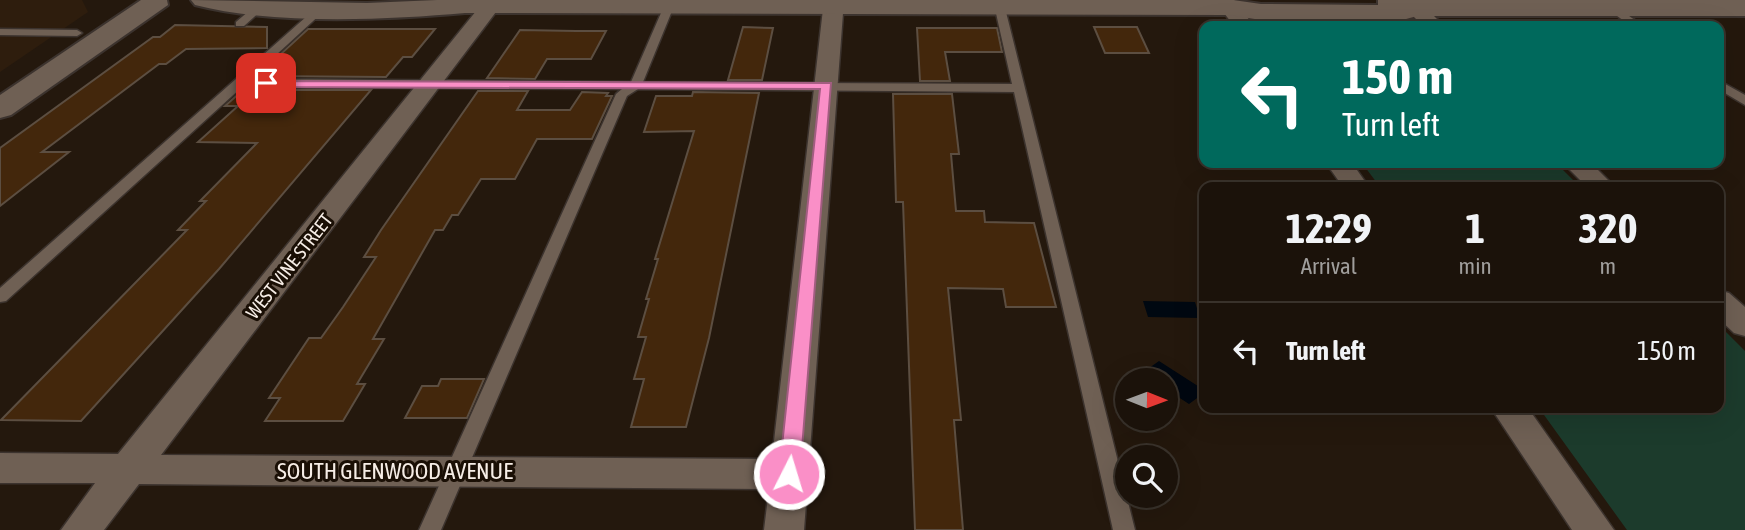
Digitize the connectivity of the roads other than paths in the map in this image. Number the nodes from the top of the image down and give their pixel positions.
1 (134, 0) edge
2 (154, 0) edge
3 (204, 0) edge
4 (437, 0) edge
5 (483, 3) edge
6 (833, 3) edge
7 (999, 4) edge
8 (1606, 4) edge
9 (669, 6) junction
10 (1427, 8) edge
11 (1745, 8) edge
12 (319, 11) junction
13 (1233, 11) edge
14 (245, 12) junction
15 (1631, 21) edge
16 (0, 32) edge
17 (86, 39) junction
18 (239, 83) junction
19 (0, 85) edge
20 (826, 85) junction
21 (430, 86) junction
22 (635, 86) junction
23 (1724, 87) edge
24 (1020, 88) junction
25 (1745, 101) edge
26 (0, 110) edge
27 (1581, 168) edge
28 (1597, 182) edge
29 (0, 297) edge
30 (1724, 306) edge
31 (1745, 325) edge
32 (1512, 413) edge
33 (0, 468) edge
34 (128, 469) junction
35 (455, 471) junction
36 (789, 474) junction
37 (80, 530) edge
38 (430, 530) edge
39 (784, 530) edge
40 (1124, 530) edge
41 (1594, 530) edge

1 - 17 main road
2 - 17 main road
3 - 14 main road
4 - 5 main road
5 - 9 main road
5 - 12 main road
5 - 21 street, WEST VINE STREET
6 - 7 main road
6 - 9 main road
6 - 20 street
7 - 13 main road
7 - 24 lane
8 - 10 main road
8 - 11 main road
8 - 15 lane
9 - 22 lane
10 - 13 main road
12 - 14 main road
12 - 18 lane
14 - 17 main road
16 - 17 lane
17 - 19 main road
17 - 26 main road
18 - 21 lane
18 - 29 lane
20 - 22 lane
20 - 24 lane
20 - 36 street
21 - 22 lane
21 - 34 street, WEST VINE STREET
22 - 35 lane
23 - 25 lane
24 - 40 lane
27 - 28 street
30 - 31 street
32 - 41 street
33 - 34 street, SOUTH GLENWOOD AVENUE
34 - 35 street, SOUTH GLENWOOD AVENUE
34 - 37 street, WEST VINE STREET
35 - 36 street, SOUTH GLENWOOD AVENUE
35 - 38 lane
36 - 39 street

